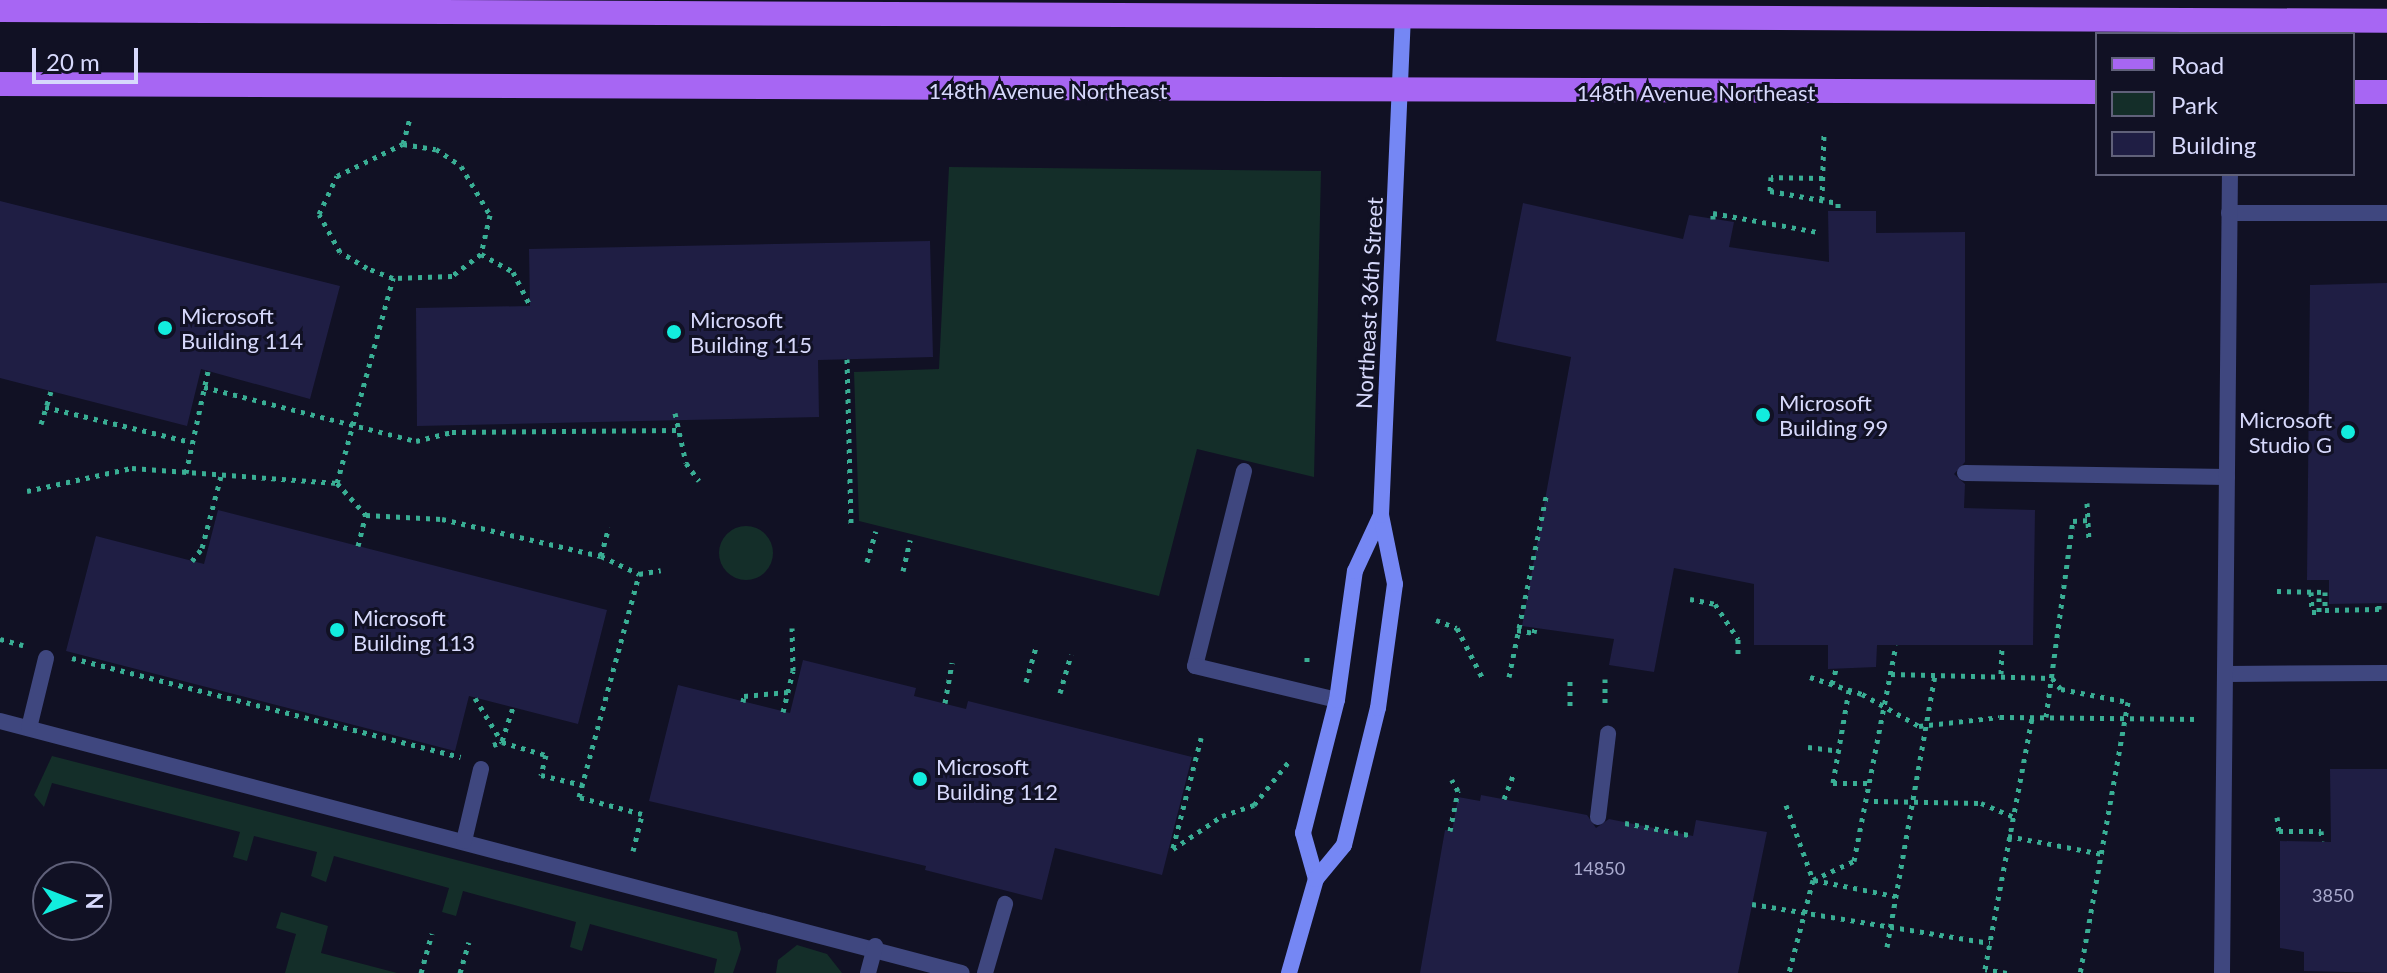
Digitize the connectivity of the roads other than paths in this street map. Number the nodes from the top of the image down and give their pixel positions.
1 (0, 10) edge
2 (1403, 15) junction
3 (2387, 21) edge
4 (0, 84) edge
5 (2095, 92) edge
6 (2355, 92) edge
7 (2387, 92) edge
8 (1402, 94) junction
9 (2230, 176) edge
10 (2229, 213) junction
11 (2387, 213) edge
12 (1244, 471) dead end
13 (1965, 473) dead end
14 (2227, 477) junction
15 (1381, 515) junction
16 (54, 656) road end
17 (2387, 673) edge
18 (2227, 674) junction
19 (1337, 700) junction
20 (0, 721) edge
21 (29, 728) junction
22 (1608, 734) dead end
23 (481, 769) dead end
24 (1598, 817) dead end
25 (464, 841) junction
26 (1316, 879) junction
27 (1005, 904) dead end
28 (875, 946) junction
29 (868, 973) edge
30 (962, 973) edge
31 (985, 973) edge
32 (1289, 973) edge
33 (2222, 973) edge

1 - 2 main road
2 - 3 main road
2 - 8 street, Northeast 36th Street
4 - 8 main road, 148th Avenue Northeast
5 - 8 main road, 148th Avenue Northeast
6 - 7 main road
8 - 15 street, Northeast 36th Street
9 - 10 lane
10 - 11 lane
10 - 14 lane
12 - 19 lane
13 - 14 lane
14 - 18 lane
15 - 19 street, Northeast 36th Street
15 - 26 street, Northeast 36th Street
16 - 21 lane
17 - 18 lane
18 - 33 lane
19 - 26 street, Northeast 36th Street
20 - 21 lane
21 - 25 lane
22 - 24 lane
23 - 25 lane
25 - 28 lane
26 - 32 street, Northeast 36th Street
27 - 31 lane
28 - 29 lane
28 - 30 lane

